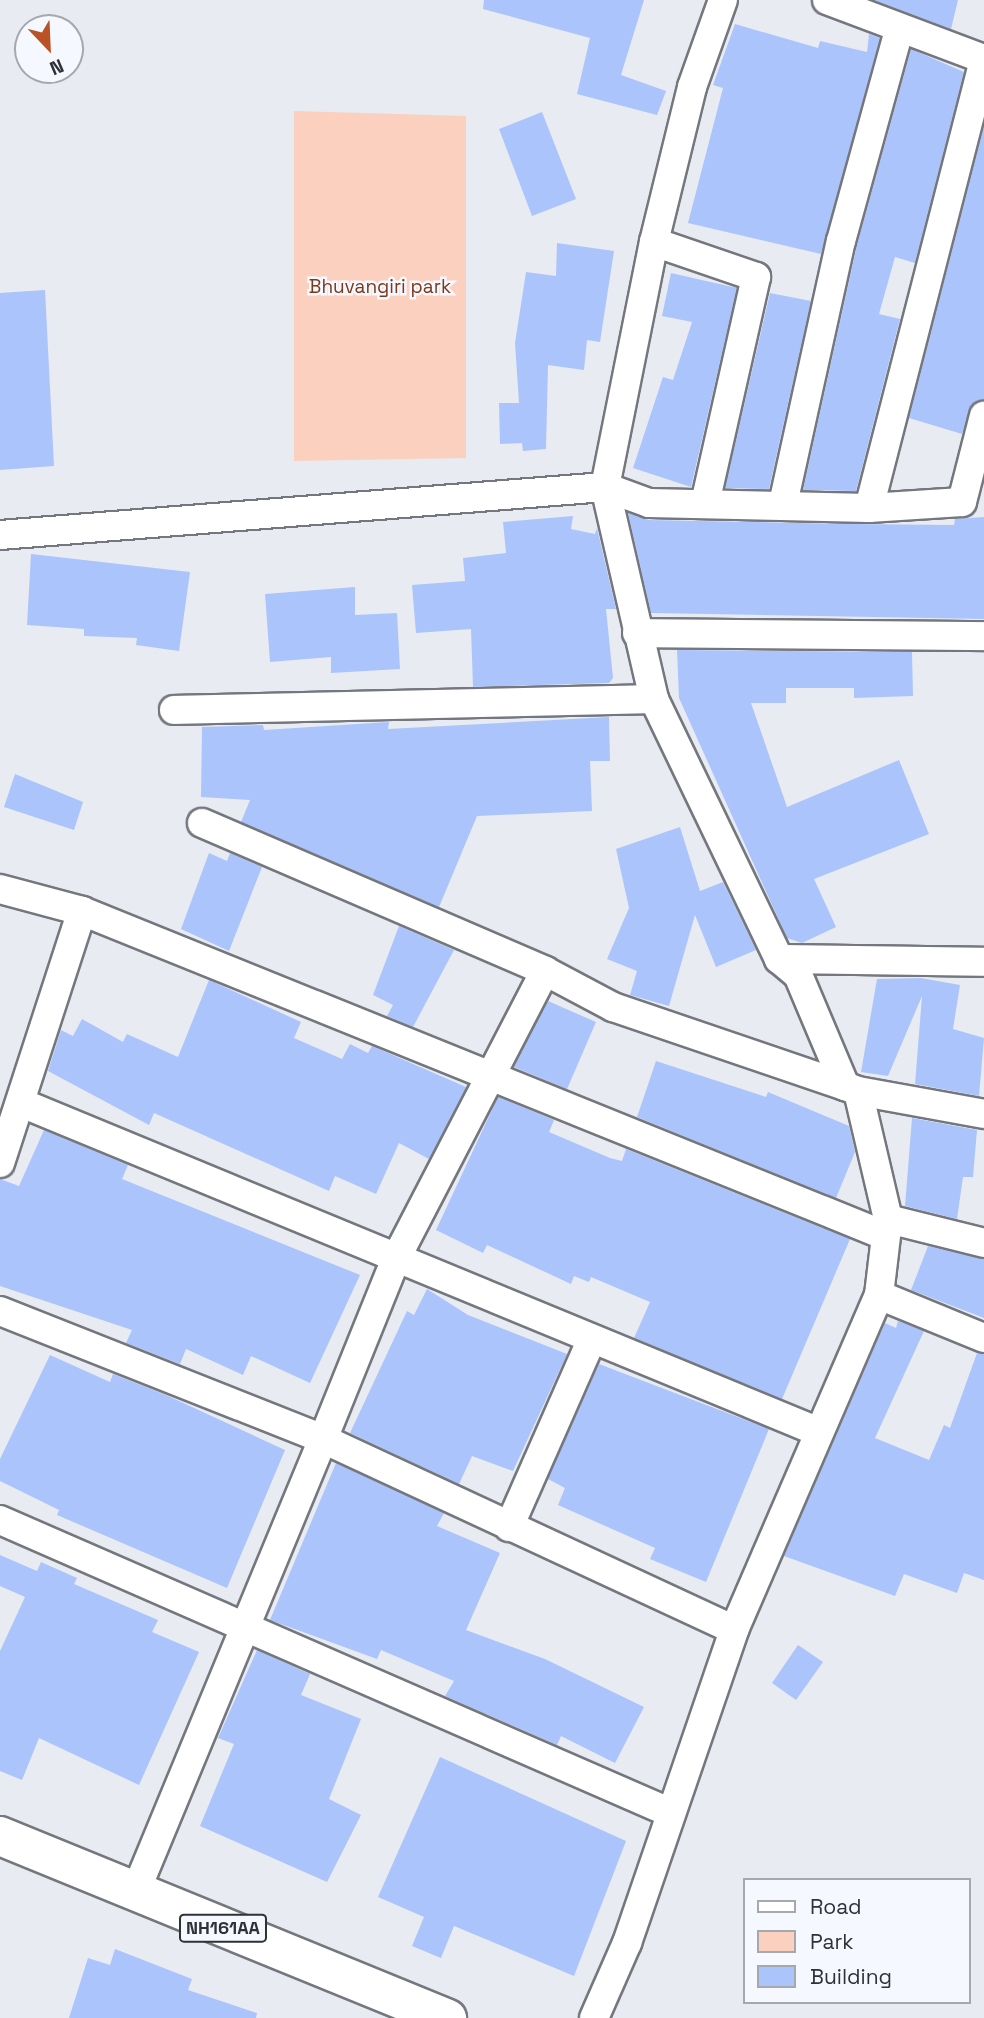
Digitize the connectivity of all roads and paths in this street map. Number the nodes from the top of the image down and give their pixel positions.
1 (723, 0) edge
2 (827, 0) edge
3 (899, 31) junction
4 (984, 59) edge
5 (654, 242) junction
6 (984, 416) edge
7 (605, 487) junction
8 (705, 503) junction
9 (973, 503) edge
10 (783, 504) junction
11 (869, 508) junction
12 (0, 535) edge
13 (637, 633) junction
14 (984, 636) edge
15 (654, 699) junction
16 (174, 710) dead end
17 (202, 823) dead end
18 (0, 889) edge
19 (82, 911) junction
20 (779, 959) junction
21 (984, 962) edge
22 (545, 971) junction
23 (488, 1078) junction
24 (851, 1088) junction
25 (24, 1104) junction
26 (984, 1114) edge
27 (0, 1163) edge
28 (888, 1219) junction
29 (984, 1243) edge
30 (397, 1256) junction
31 (879, 1296) junction
32 (0, 1311) edge
33 (984, 1338) edge
34 (591, 1341) junction
35 (819, 1432) junction
36 (323, 1439) junction
37 (0, 1520) edge
38 (509, 1527) junction
39 (247, 1629) junction
40 (734, 1630) junction
41 (671, 1813) junction
42 (0, 1836) edge
43 (135, 1893) junction
44 (447, 2018) edge
45 (594, 2018) edge

1 - 5 street
2 - 3 street
3 - 4 street
3 - 10 street
4 - 11 street
5 - 7 street
5 - 8 street
6 - 9 street
7 - 8 street
7 - 12 street
7 - 13 street
8 - 10 street
9 - 11 street
10 - 11 street
13 - 14 street
13 - 15 street
15 - 16 street
15 - 20 street
17 - 22 street
18 - 19 street
19 - 23 street
19 - 25 street
20 - 21 street
20 - 24 street
22 - 23 street
22 - 24 street
23 - 28 street
23 - 30 street
24 - 26 street
24 - 28 street
25 - 27 street
25 - 30 street
28 - 29 street
28 - 31 street
30 - 34 street
30 - 36 street
31 - 33 street
31 - 35 street
32 - 36 street
34 - 35 street
34 - 38 street
35 - 40 street
36 - 38 street
36 - 39 street
37 - 39 street
38 - 40 street
39 - 41 street
39 - 43 street
40 - 41 street
41 - 45 street
42 - 43 highway, NH161AA
43 - 44 highway, NH161AA

